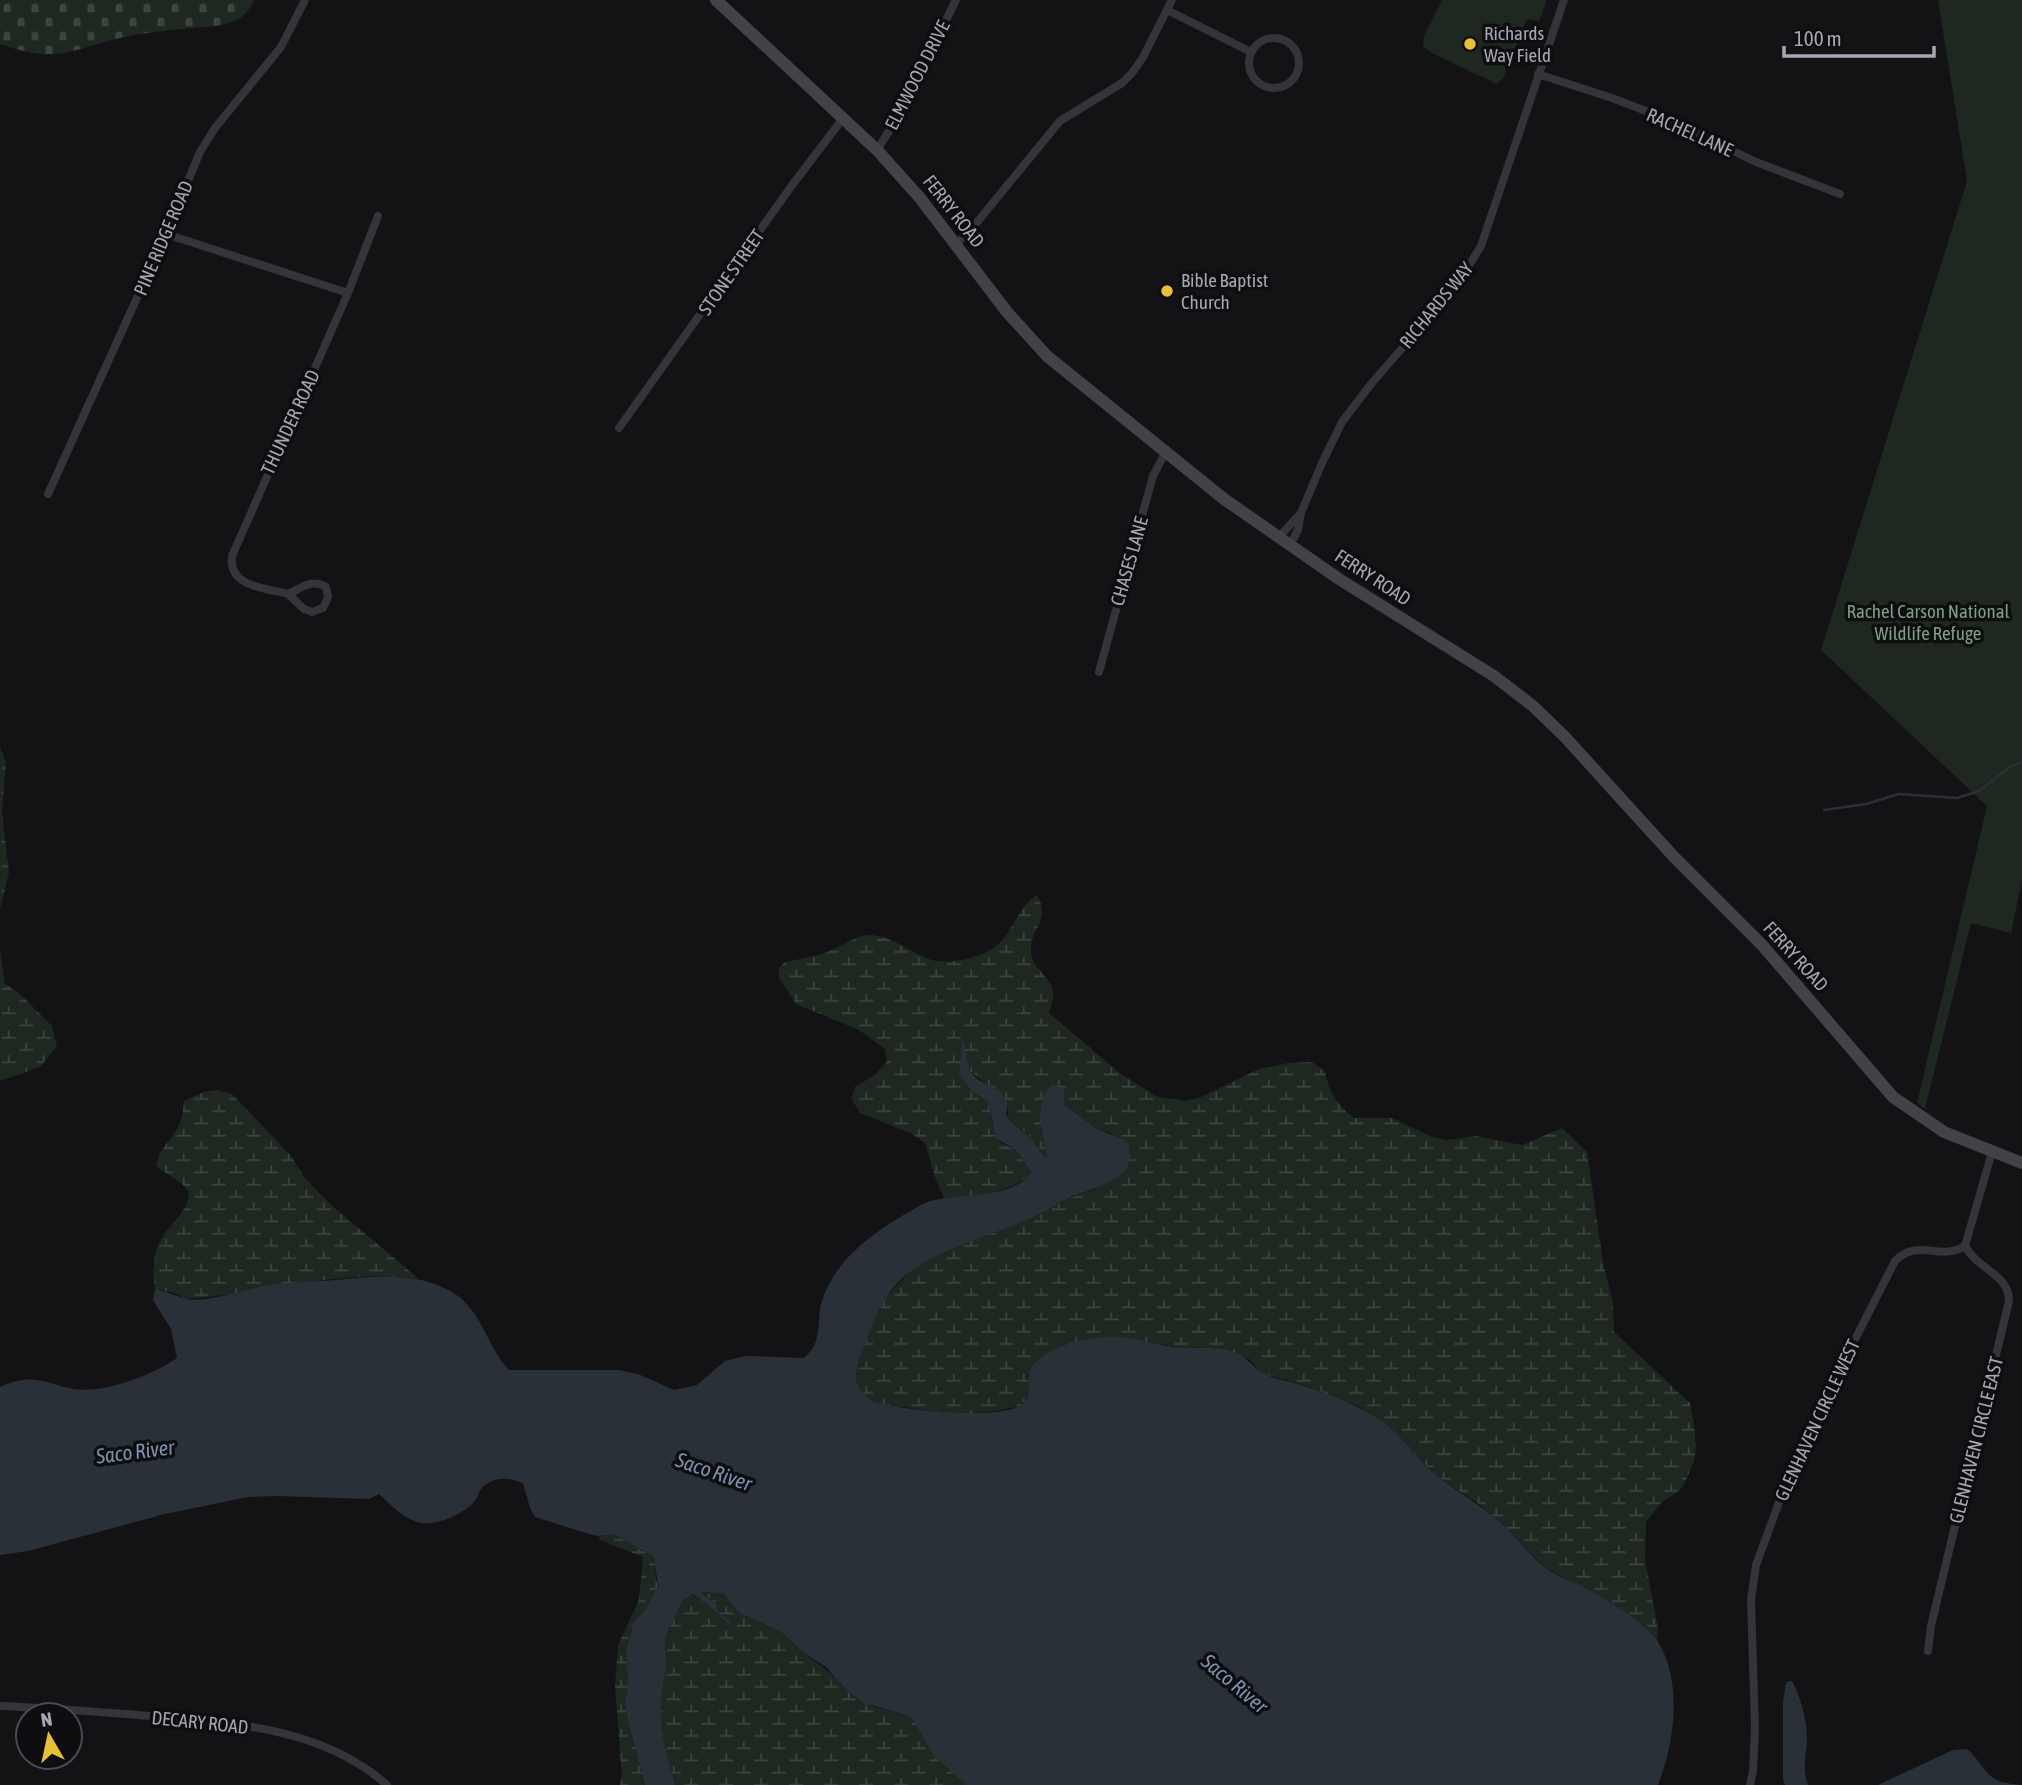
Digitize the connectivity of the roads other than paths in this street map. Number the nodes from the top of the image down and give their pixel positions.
1 (305, 0) edge
2 (716, 0) edge
3 (956, 0) edge
4 (1172, 0) edge
5 (1564, 0) edge
6 (1167, 10) junction
7 (1251, 52) junction
8 (1538, 74) junction
9 (844, 117) junction
10 (877, 150) junction
11 (1840, 194) dead end
12 (378, 216) dead end
13 (166, 234) junction
14 (956, 244) junction
15 (348, 293) junction
16 (619, 428) dead end
17 (1165, 453) junction
18 (48, 494) dead end
19 (1301, 513) junction
20 (1284, 541) junction
21 (288, 594) junction
22 (1099, 672) dead end
23 (1992, 1152) junction
24 (2022, 1163) edge
25 (1965, 1246) junction
26 (1928, 1651) dead end
27 (0, 1706) edge
28 (387, 1785) edge
29 (1750, 1785) edge

1 - 13 street, PINE RIDGE ROAD
2 - 9 main road, FERRY ROAD
3 - 10 street, ELMWOOD DRIVE
4 - 6 street
5 - 8 street, RICHARDS WAY
6 - 7 street
6 - 14 street
7 - 7 street
8 - 11 street, RACHEL LANE
8 - 19 street, RICHARDS WAY
9 - 10 main road, FERRY ROAD
9 - 16 street, STONE STREET
10 - 14 main road, FERRY ROAD
12 - 15 street, THUNDER ROAD
13 - 15 street
13 - 18 street, PINE RIDGE ROAD
14 - 17 main road, FERRY ROAD
15 - 21 street, THUNDER ROAD
17 - 20 main road, FERRY ROAD
17 - 22 street, CHASES LANE
19 - 20 street, RICHARDS WAY
19 - 20 street, RICHARDS WAY
20 - 23 main road, FERRY ROAD
21 - 21 street, THUNDER ROAD
23 - 24 main road, FERRY ROAD
23 - 25 street
25 - 26 street, GLENHAVEN CIRCLE EAST
25 - 29 street, GLENHAVEN CIRCLE WEST
27 - 28 street, DECARY ROAD

